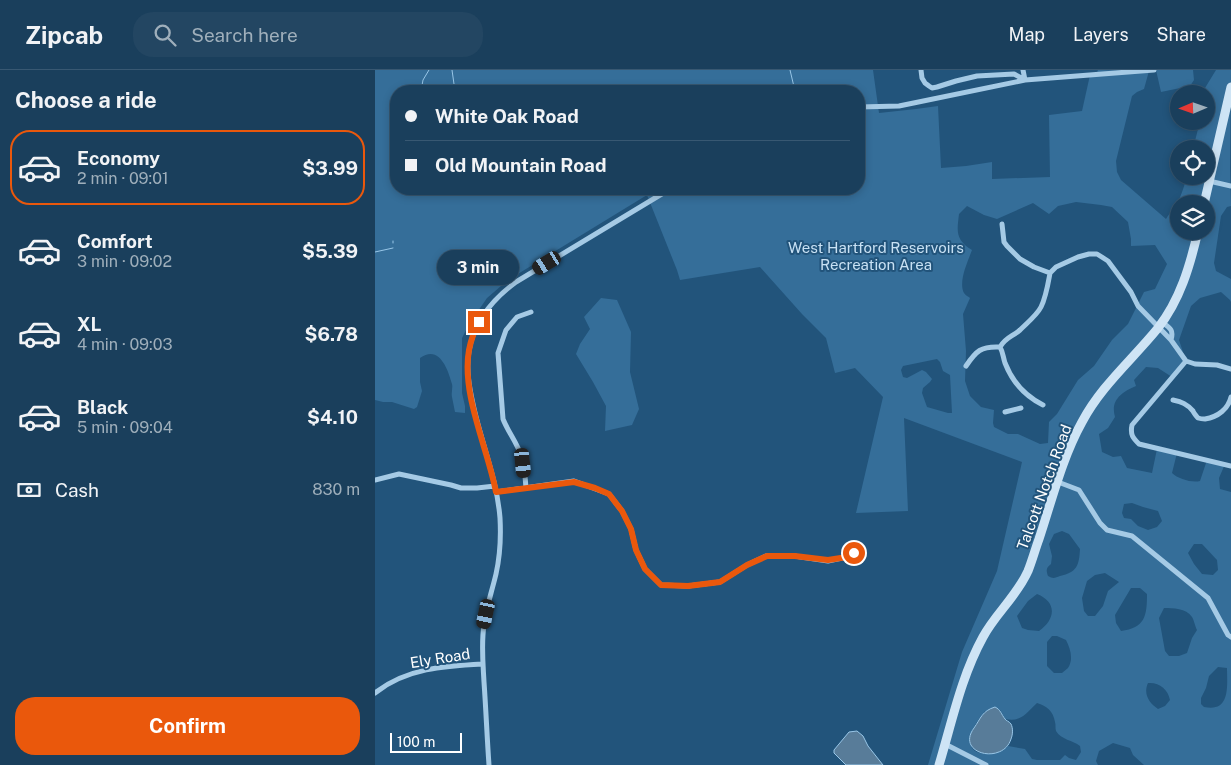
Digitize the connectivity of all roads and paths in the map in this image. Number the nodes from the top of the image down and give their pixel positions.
1 (921, 70) edge
2 (1023, 70) edge
3 (1153, 70) edge
4 (1096, 72) edge
5 (1025, 80) junction
6 (1231, 87) edge
7 (865, 107) edge
8 (1215, 155) edge
9 (1215, 182) edge
10 (1231, 186) edge
11 (660, 195) edge
12 (1002, 224) dead end
13 (1196, 240) edge
14 (1050, 273) junction
15 (531, 312) dead end
16 (1160, 324) junction
17 (1000, 347) junction
18 (1186, 361) junction
19 (966, 366) dead end
20 (1230, 370) edge
21 (1231, 397) edge
22 (1173, 400) dead end
23 (1043, 405) dead end
24 (1021, 408) dead end
25 (1005, 412) dead end
26 (1231, 466) edge
27 (375, 480) edge
28 (1057, 482) junction
29 (495, 486) junction
30 (526, 488) junction
31 (496, 492) junction
32 (854, 553) dead end
33 (1231, 637) edge
34 (483, 664) junction
35 (375, 693) edge
36 (945, 744) junction
37 (489, 765) edge
38 (939, 765) edge
39 (986, 765) edge

1 - 5 street
2 - 5 street
3 - 4 street
4 - 5 street
5 - 7 street
6 - 8 street
9 - 10 street
11 - 29 street
12 - 14 street
13 - 16 street, Talcott Notch Road
14 - 16 street
14 - 17 street
15 - 30 street
16 - 18 street
16 - 28 street, Talcott Notch Road
17 - 19 street
17 - 23 street
18 - 20 street
18 - 26 street
21 - 22 street
24 - 25 street
27 - 29 street
28 - 33 street
28 - 36 street, Talcott Notch Road
29 - 31 street
30 - 31 street
30 - 32 street
31 - 34 street
34 - 35 street, Ely Road
34 - 37 street
36 - 38 street, Talcott Notch Road
36 - 39 street

